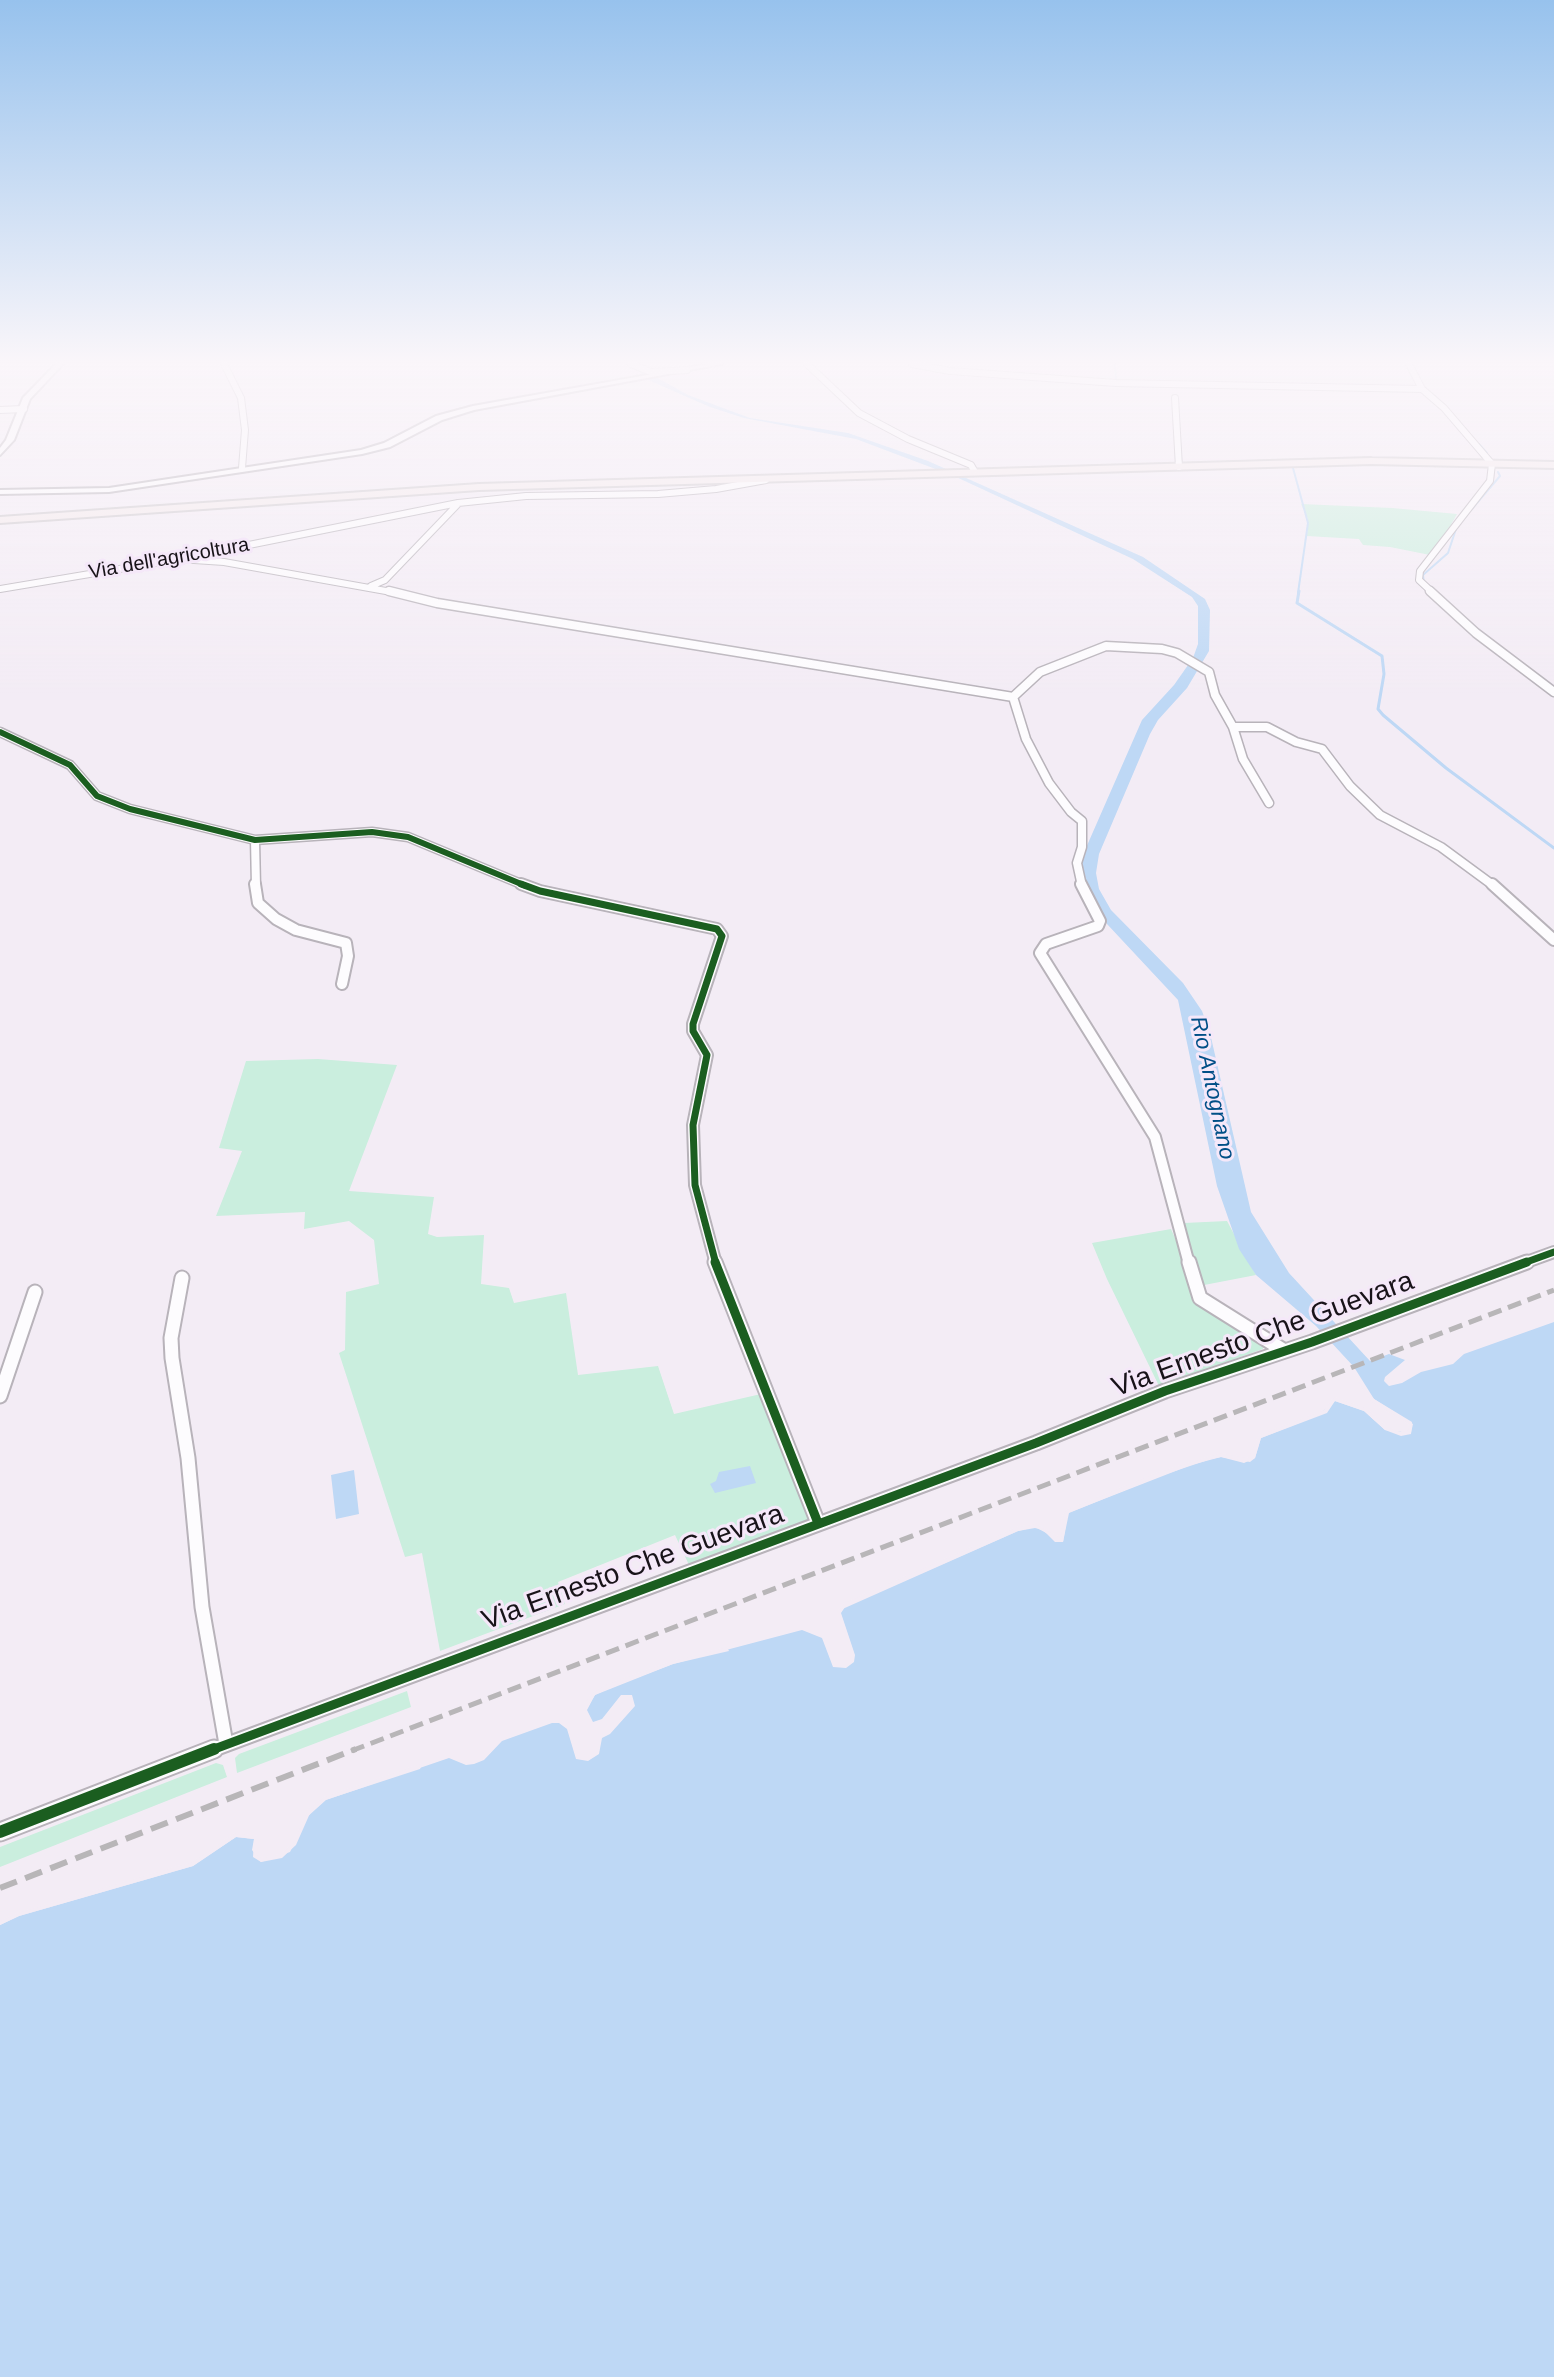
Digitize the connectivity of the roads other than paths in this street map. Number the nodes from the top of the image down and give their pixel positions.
1 (200, 475) edge
2 (894, 475) edge
3 (1491, 475) edge
4 (766, 480) junction
5 (0, 492) edge
6 (458, 503) junction
7 (0, 520) edge
8 (179, 559) junction
9 (371, 586) junction
10 (0, 589) edge
11 (1554, 692) edge
12 (1013, 697) junction
13 (1233, 727) junction
14 (0, 732) edge
15 (1269, 803) dead end
16 (255, 840) junction
17 (1554, 940) edge
18 (342, 984) dead end
19 (1554, 1252) edge
20 (182, 1278) dead end
21 (35, 1292) dead end
22 (1283, 1350) junction
23 (0, 1396) edge
24 (818, 1523) junction
25 (226, 1744) junction
26 (0, 1832) edge

1 - 5 street
2 - 4 main road
3 - 11 street
4 - 6 street, Via dell'agricoltura
4 - 7 main road
6 - 8 street, Via dell'agricoltura
6 - 9 street
8 - 9 street
8 - 10 street, Via dell'agricoltura
9 - 12 street
12 - 13 street
12 - 22 street
13 - 15 street
13 - 17 street
14 - 16 street
16 - 18 street
16 - 24 street
19 - 22 street, Via Ernesto Che Guevara
20 - 25 street
21 - 23 street
22 - 24 street, Via Ernesto Che Guevara
24 - 25 street, Via Ernesto Che Guevara
25 - 26 street, Via Ernesto Che Guevara

